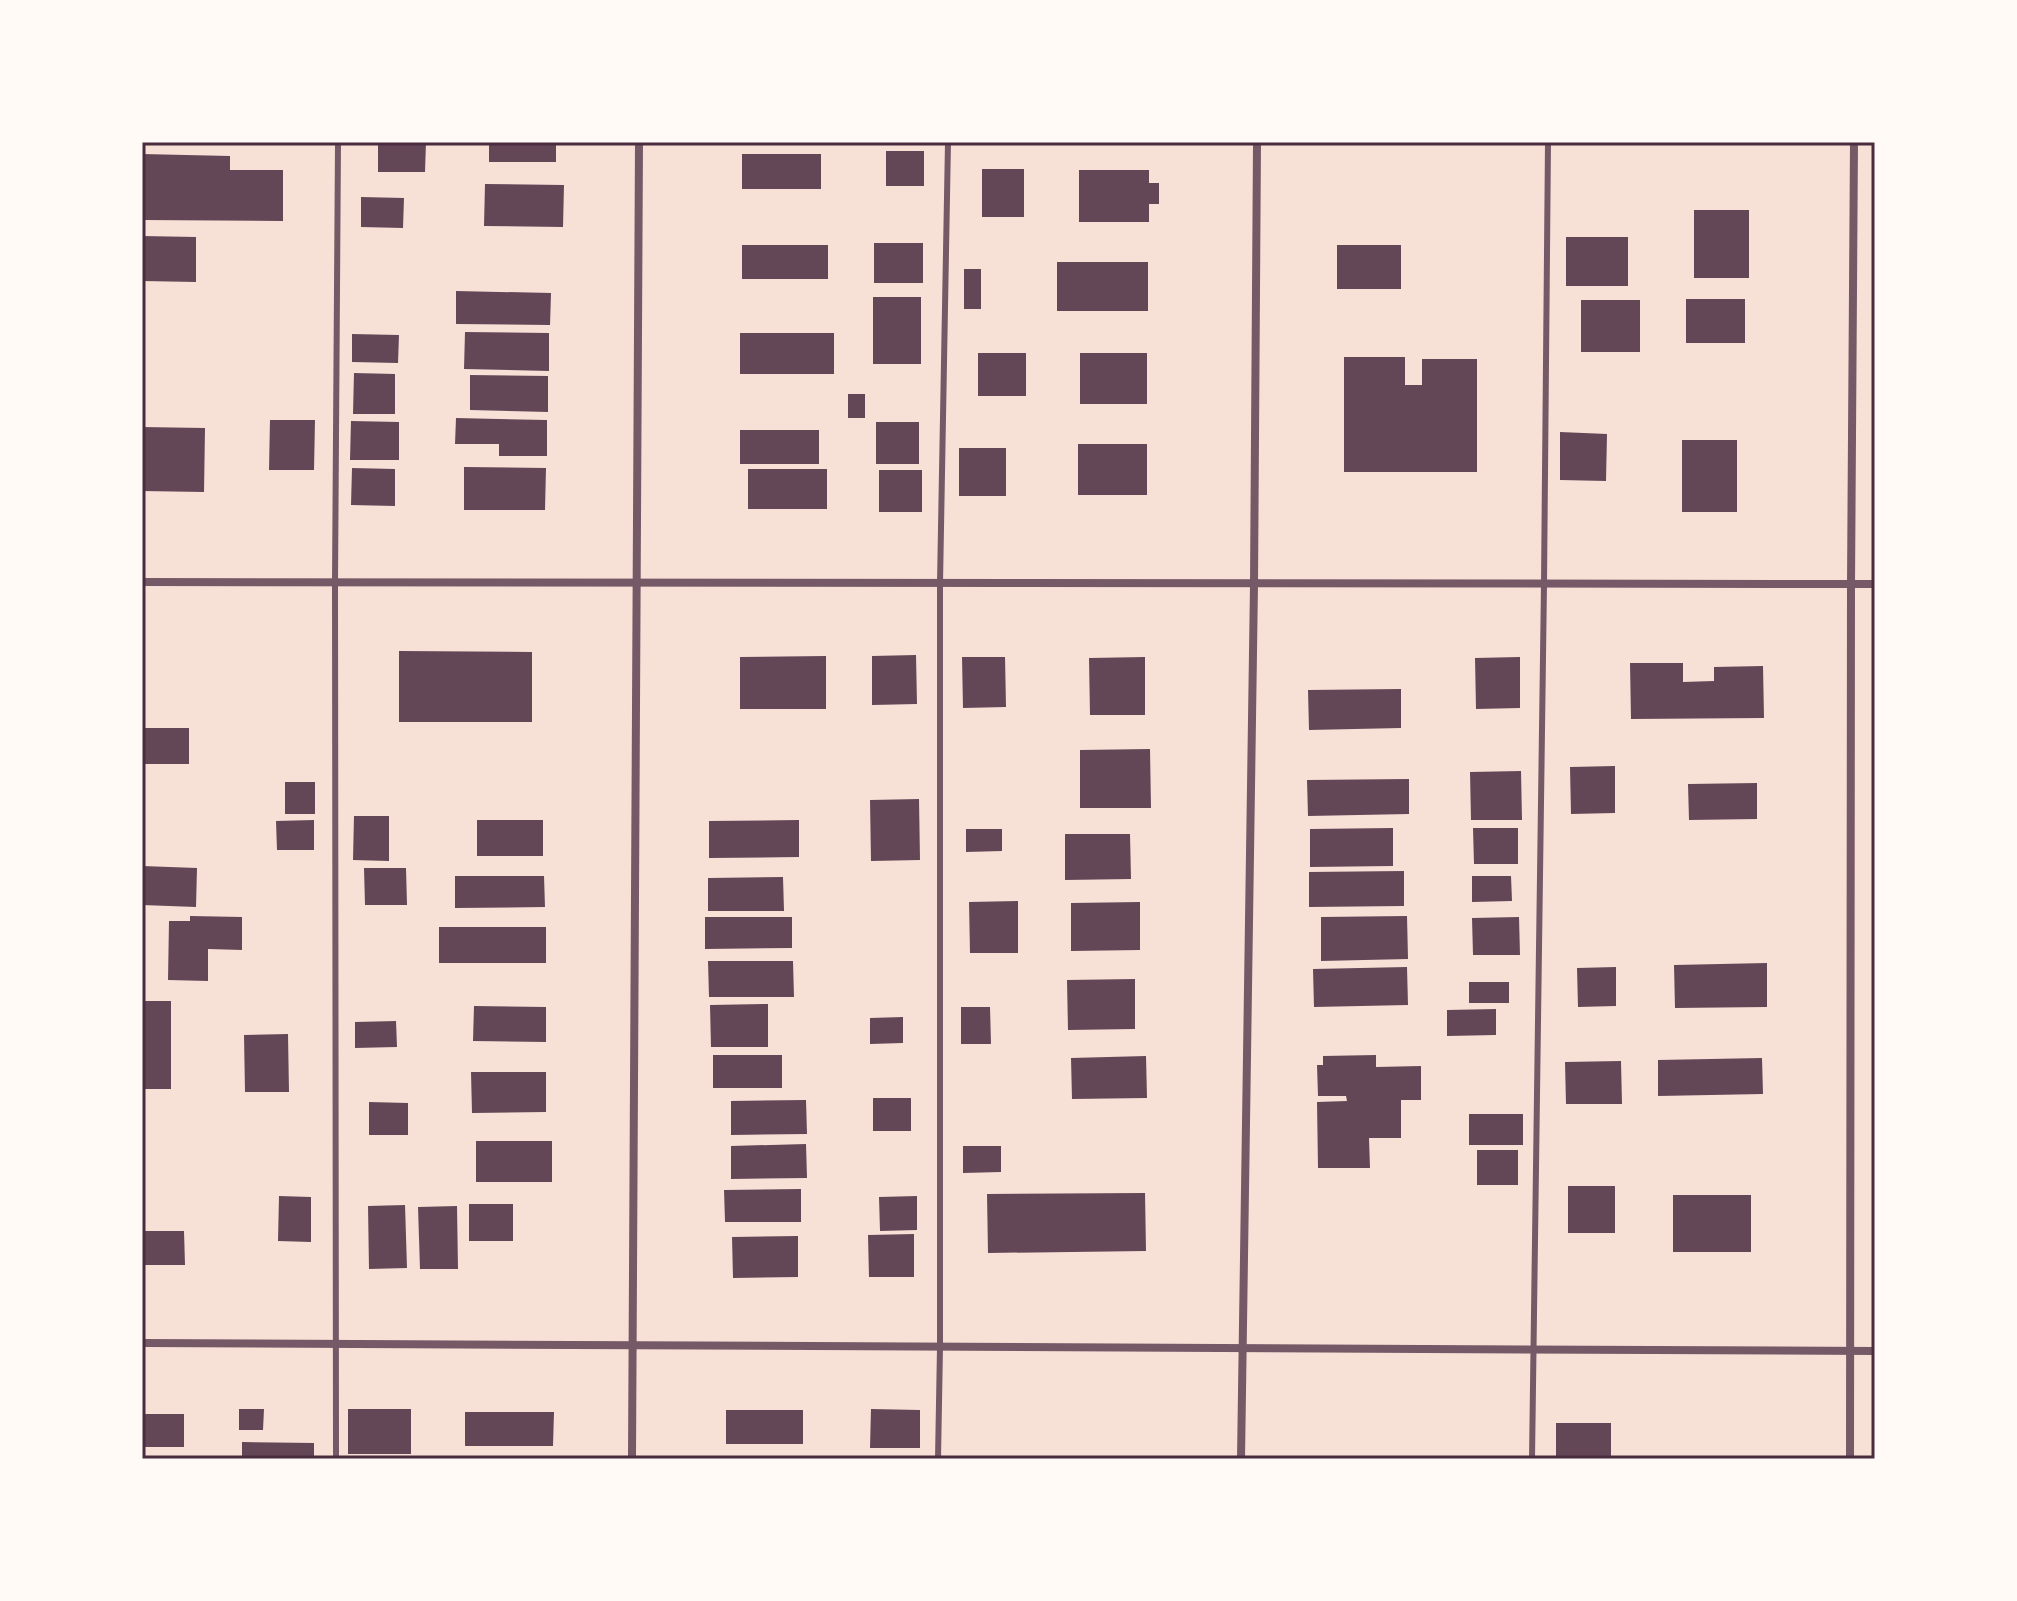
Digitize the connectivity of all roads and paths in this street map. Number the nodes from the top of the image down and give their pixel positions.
1 (338, 142) edge
2 (639, 142) edge
3 (948, 142) edge
4 (1257, 142) edge
5 (1548, 142) edge
6 (1854, 142) edge
7 (636, 581) junction
8 (142, 582) edge
9 (335, 583) junction
10 (940, 583) junction
11 (1544, 584) junction
12 (1851, 584) junction
13 (1875, 584) edge
14 (1254, 585) junction
15 (142, 1343) edge
16 (337, 1344) junction
17 (632, 1345) junction
18 (940, 1347) junction
19 (1242, 1348) junction
20 (1532, 1349) junction
21 (1852, 1351) junction
22 (1875, 1351) edge
23 (336, 1459) edge
24 (632, 1459) edge
25 (938, 1459) edge
26 (1241, 1459) edge
27 (1532, 1459) edge
28 (1850, 1459) edge

1 - 9 lane
2 - 7 street
3 - 10 lane
4 - 14 street
5 - 11 lane
6 - 12 street
7 - 9 street
7 - 10 street
7 - 17 street
8 - 9 street
9 - 16 lane
10 - 14 street
10 - 18 lane
11 - 12 street
11 - 14 street
11 - 20 lane
12 - 13 street
12 - 21 street
14 - 19 street
15 - 16 street
16 - 17 street
16 - 23 lane
17 - 18 street
17 - 24 street
18 - 19 street
18 - 25 lane
19 - 20 street
19 - 26 street
20 - 21 street
20 - 27 lane
21 - 22 street
21 - 28 street

